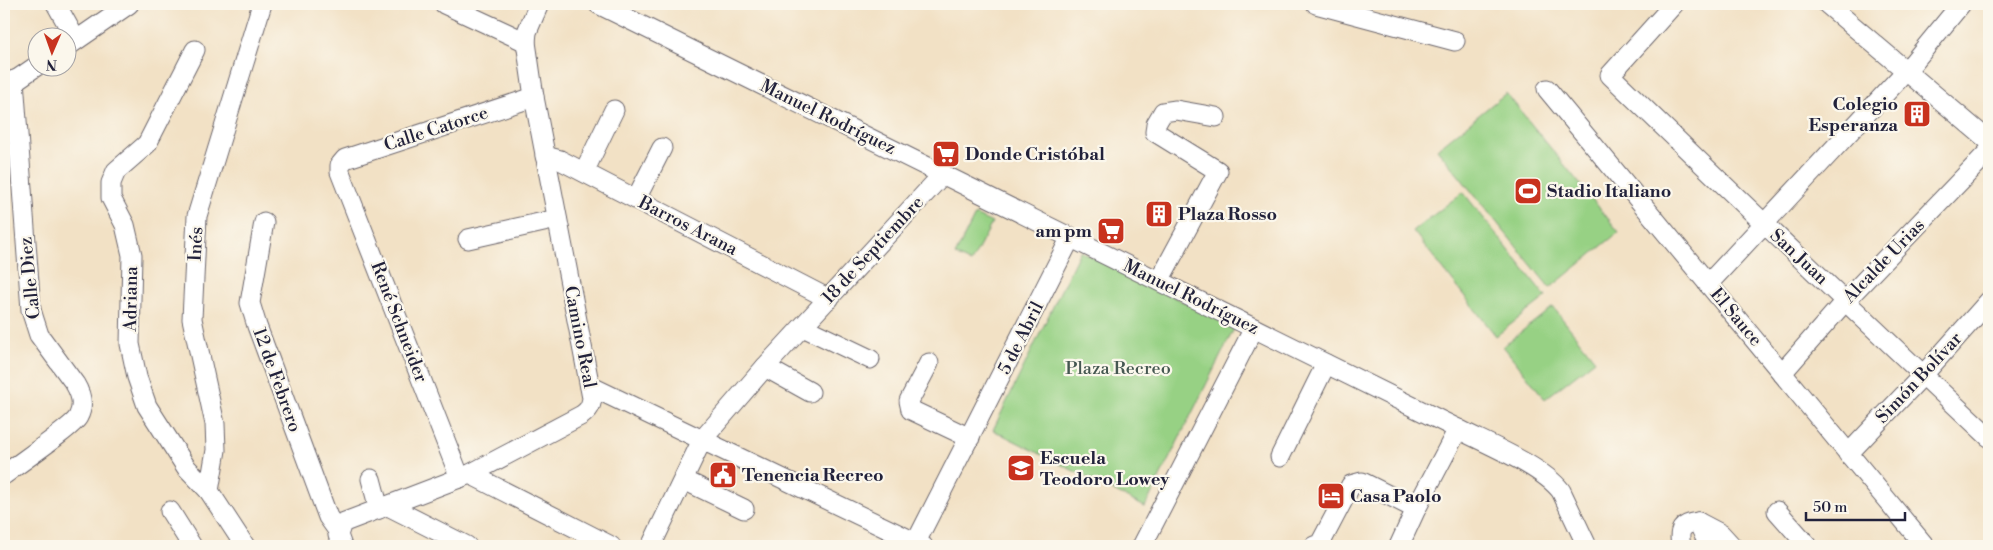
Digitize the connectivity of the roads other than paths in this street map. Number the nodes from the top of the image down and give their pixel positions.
1 (56, 4) edge
2 (129, 4) edge
3 (262, 4) edge
4 (444, 4) edge
5 (539, 4) edge
6 (598, 4) edge
7 (1316, 4) edge
8 (1674, 4) edge
9 (1828, 4) edge
10 (1961, 4) edge
11 (66, 28) edge
12 (78, 39) edge
13 (1455, 41) dead end
14 (526, 42) junction
15 (195, 50) dead end
16 (1907, 70) junction
17 (28, 72) edge
18 (9, 85) edge
19 (1547, 89) dead end
20 (534, 97) junction
21 (614, 110) dead end
22 (1216, 117) dead end
23 (1989, 141) edge
24 (662, 148) dead end
25 (1989, 151) edge
26 (546, 156) junction
27 (340, 165) joint
28 (584, 172) junction
29 (943, 174) junction
30 (636, 199) junction
31 (557, 219) junction
32 (264, 222) dead end
33 (1764, 224) junction
34 (1070, 237) junction
35 (468, 239) dead end
36 (1159, 281) junction
37 (1708, 284) junction
38 (829, 299) junction
39 (1846, 300) junction
40 (1989, 301) edge
41 (803, 327) junction
42 (1254, 328) junction
43 (870, 359) dead end
44 (928, 363) dead end
45 (1326, 364) junction
46 (765, 367) junction
47 (1782, 373) junction
48 (1923, 375) junction
49 (590, 386) junction
50 (810, 392) dead end
51 (1458, 429) junction
52 (1989, 437) edge
53 (970, 438) junction
54 (702, 440) junction
55 (1848, 454) junction
56 (1280, 457) dead end
57 (4, 475) edge
58 (465, 476) junction
59 (371, 479) dead end
60 (684, 480) junction
61 (209, 491) junction
62 (383, 507) junction
63 (744, 509) dead end
64 (1416, 509) junction
65 (1777, 510) dead end
66 (170, 512) dead end
67 (1698, 522) junction
68 (340, 539) edge
69 (917, 545) edge
70 (192, 546) edge
71 (245, 546) edge
72 (467, 546) edge
73 (611, 546) edge
74 (651, 546) edge
75 (1142, 546) edge
76 (1314, 546) edge
77 (1399, 546) edge
78 (1588, 546) edge
79 (1681, 546) edge
80 (1709, 546) edge
81 (1732, 546) edge
82 (1808, 546) edge
83 (1925, 546) edge

1 - 11 street
2 - 12 street
3 - 61 street, Inés
4 - 14 street
5 - 14 street, Camino Real
6 - 29 street, Manuel Rodríguez
7 - 13 street
8 - 33 street, San Juan
9 - 16 street
10 - 16 street
14 - 20 street, Camino Real
15 - 61 street, Adriana
16 - 23 street
16 - 33 street
17 - 18 street
18 - 57 street, Calle Diez
19 - 37 street, El Sauce
20 - 26 street, Camino Real
20 - 27 street, Calle Catorce
21 - 28 street
22 - 36 street
24 - 30 street
25 - 39 street, Alcalde Urias
26 - 28 street, Barros Arana
26 - 31 street, Camino Real
27 - 58 street, René Schneider
28 - 30 street, Barros Arana
29 - 34 street, Manuel Rodríguez
29 - 38 street, 18 de Septiembre
30 - 38 street, Barros Arana
31 - 35 street
31 - 49 street, Camino Real
32 - 68 street, 12 de Febrero
33 - 37 street
33 - 39 street, San Juan
34 - 36 street, Manuel Rodríguez
34 - 53 street, 5 de Abril
36 - 42 street, Manuel Rodríguez
37 - 47 street, El Sauce
38 - 41 street, 18 de Septiembre
39 - 47 street, Alcalde Urias
39 - 48 street, San Juan
40 - 48 street, Simón Bolívar
41 - 43 street
41 - 46 street, 18 de Septiembre
42 - 45 street, Manuel Rodríguez
42 - 75 street
44 - 53 street
45 - 51 street, Manuel Rodríguez
45 - 56 street
46 - 50 street
46 - 54 street, 18 de Septiembre
47 - 55 street, El Sauce
48 - 52 street, San Juan
48 - 55 street, Simón Bolívar
49 - 54 street
49 - 58 street, Camino Real
51 - 64 street
51 - 78 street, Manuel Rodríguez
53 - 69 street, 5 de Abril
54 - 60 street, 18 de Septiembre
54 - 69 street
55 - 83 street, El Sauce
58 - 62 street, Camino Real
58 - 73 street
59 - 62 street
60 - 63 street
60 - 74 street, 18 de Septiembre
61 - 71 street, Adriana
62 - 68 street, Camino Real
62 - 72 street
64 - 76 street
64 - 77 street
65 - 82 street
66 - 70 street
67 - 79 street
67 - 80 street
67 - 81 street

